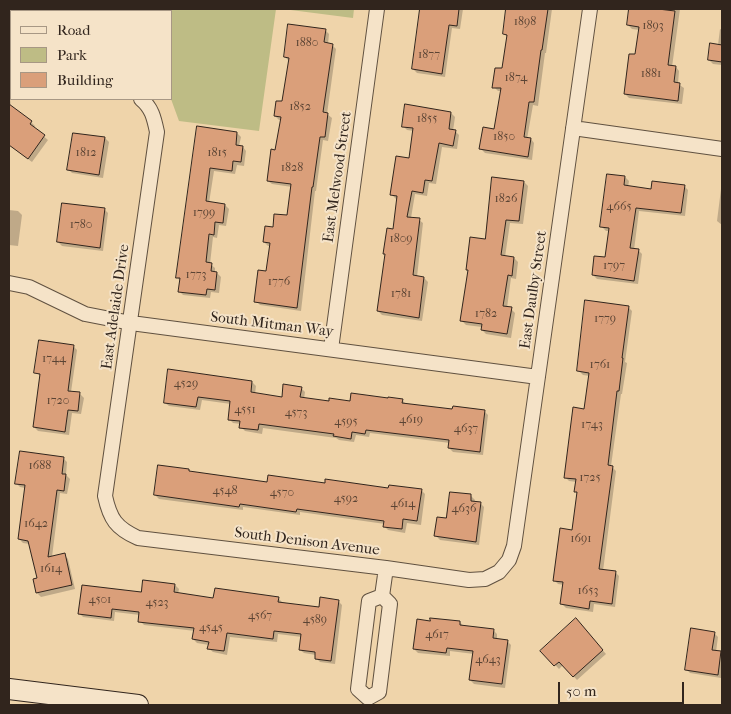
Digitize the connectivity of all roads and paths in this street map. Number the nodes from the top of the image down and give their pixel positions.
1 (377, 9) edge
2 (590, 9) edge
3 (142, 100) edge
4 (573, 128) junction
5 (722, 149) edge
6 (9, 283) edge
7 (130, 323) junction
8 (331, 349) junction
9 (538, 377) junction
10 (114, 523) joint
11 (386, 568) junction
12 (500, 572) joint
13 (382, 596) junction
14 (9, 689) edge
15 (368, 702) edge
16 (138, 705) edge

1 - 8 street, East Melwood Street
2 - 4 street, East Daulby Street
3 - 7 street, East Adelaide Drive
4 - 5 street
4 - 9 street, East Daulby Street
6 - 7 street, South Mitman Way
7 - 8 street, South Mitman Way
7 - 10 street, East Adelaide Drive
8 - 9 street, South Mitman Way
9 - 12 street, East Daulby Street
10 - 11 street, South Denison Avenue
11 - 12 street, South Denison Avenue
11 - 13 street
13 - 15 street
13 - 15 street
14 - 16 main road

